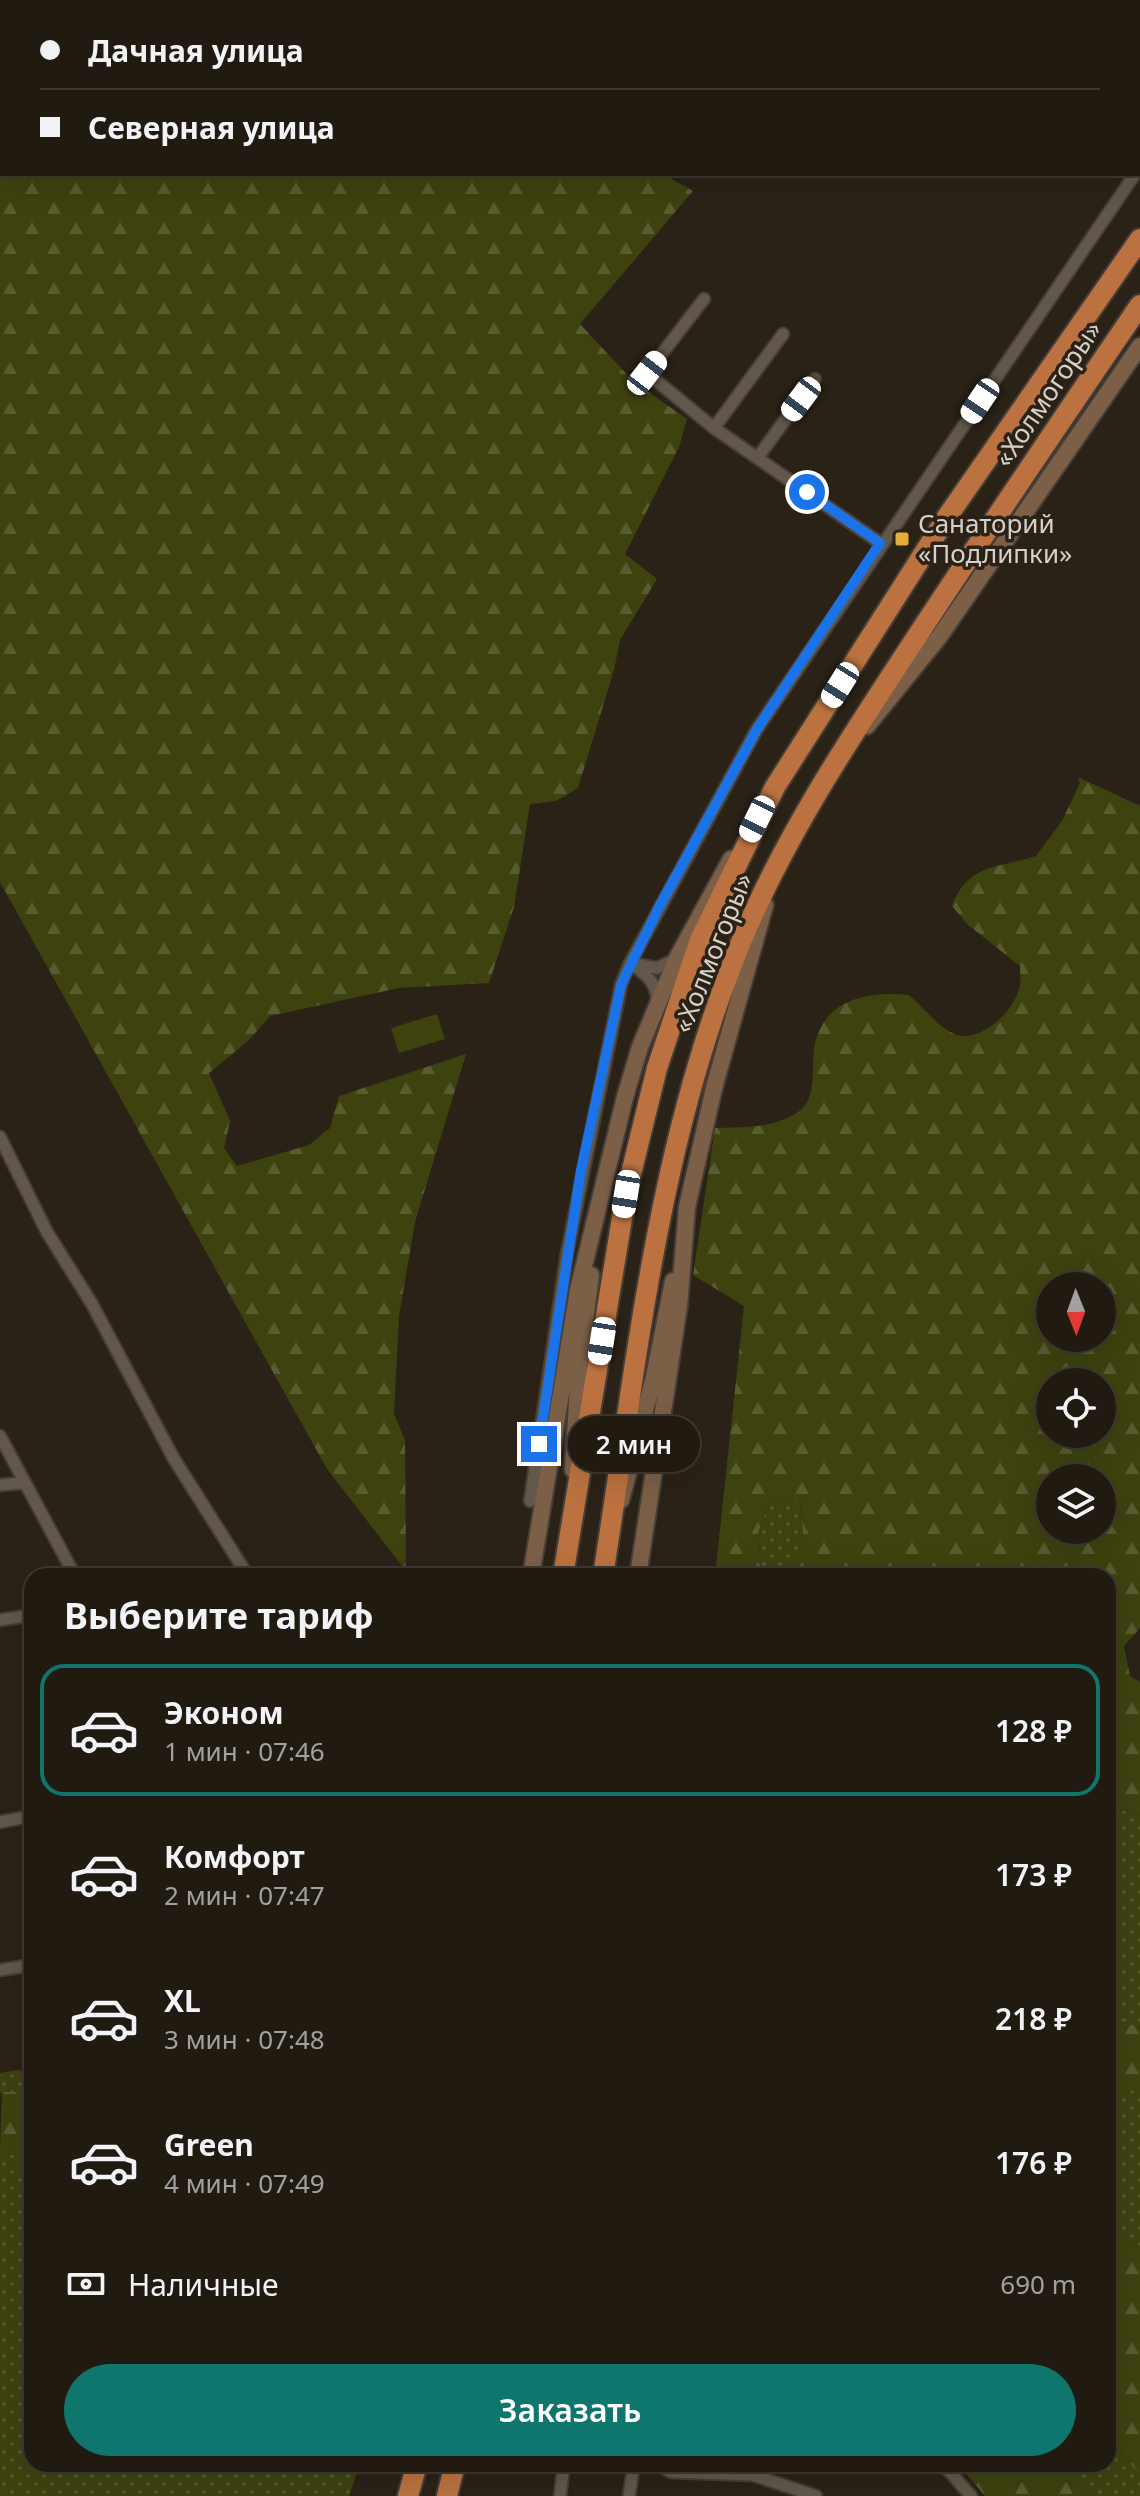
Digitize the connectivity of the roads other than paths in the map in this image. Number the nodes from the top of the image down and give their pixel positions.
1 (1134, 176) edge
2 (1140, 239) edge
3 (704, 299) dead end
4 (1140, 305) edge
5 (783, 334) dead end
6 (1140, 346) edge
7 (815, 379) dead end
8 (714, 428) junction
9 (758, 457) junction
10 (880, 543) junction
11 (831, 767) junction
12 (757, 819) junction
13 (775, 869) junction
14 (677, 958) junction
15 (630, 963) junction
16 (657, 1006) junction
17 (0, 1137) edge
18 (601, 1202) junction
19 (687, 1207) junction
20 (0, 1436) edge
21 (22, 1483) junction
22 (0, 1485) edge
23 (530, 1501) dead end
24 (571, 1528) junction
25 (610, 1536) junction
26 (70, 1568) edge
27 (243, 1568) edge
28 (532, 1568) edge
29 (563, 1568) edge
30 (605, 1568) edge
31 (639, 1568) edge
32 (24, 1616) edge
33 (0, 1620) edge
34 (24, 1818) edge
35 (0, 1822) edge
36 (24, 1966) edge
37 (0, 1970) edge
38 (415, 2472) edge
39 (453, 2472) edge
40 (563, 2472) edge
41 (633, 2472) edge
42 (744, 2472) edge
43 (950, 2472) edge
44 (408, 2496) edge
45 (447, 2496) edge
46 (560, 2496) edge
47 (629, 2496) edge
48 (816, 2496) edge
49 (971, 2496) edge

1 - 10 street
2 - 12 highway, «Холмогоры»
3 - 8 street
4 - 11 highway, «Холмогоры»
5 - 8 street
6 - 11 main road
7 - 9 street
8 - 9 street
9 - 10 street
10 - 15 street
11 - 13 highway, «Холмогоры»
12 - 14 main road
12 - 24 highway, «Холмогоры»
13 - 19 main road
13 - 25 highway, «Холмогоры»
14 - 15 street
14 - 16 main road
15 - 16 street
15 - 23 street
16 - 18 main road
17 - 27 street
18 - 24 main road
18 - 28 main road
19 - 25 main road
19 - 31 main road
20 - 21 street
21 - 22 street
21 - 26 street
24 - 29 highway, «Холмогоры»
25 - 30 highway, «Холмогоры»
32 - 33 street
34 - 35 street
36 - 37 street
38 - 44 highway
39 - 45 highway
40 - 46 street
41 - 47 street
42 - 48 street
43 - 49 street

